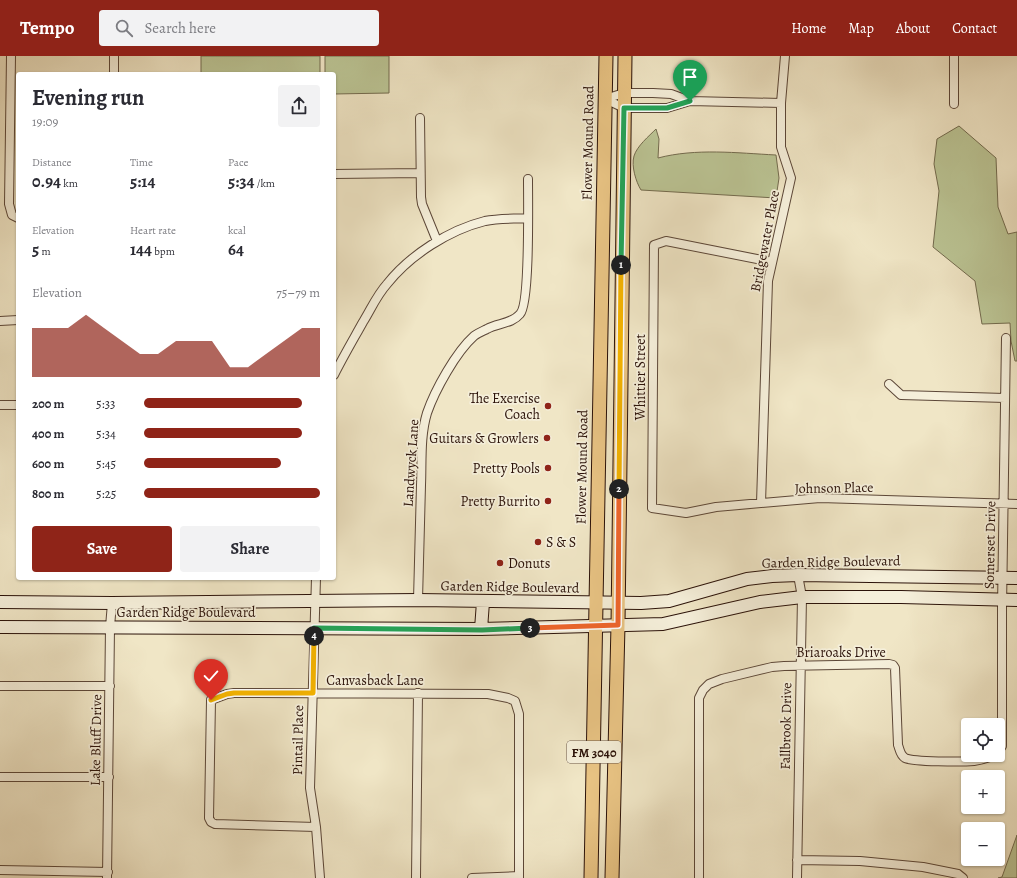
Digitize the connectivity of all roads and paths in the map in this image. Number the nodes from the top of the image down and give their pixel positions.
1 (11, 56) edge
2 (114, 56) edge
3 (606, 56) edge
4 (625, 56) edge
5 (785, 56) edge
6 (954, 56) edge
7 (114, 72) edge
8 (624, 93) junction
9 (605, 99) junction
10 (690, 101) junction
11 (780, 103) junction
12 (954, 104) dead end
13 (624, 108) junction
14 (420, 118) dead end
15 (420, 173) junction
16 (336, 174) edge
17 (528, 179) dead end
18 (15, 217) edge
19 (528, 218) junction
20 (437, 241) junction
21 (772, 262) junction
22 (16, 320) edge
23 (0, 321) edge
24 (1006, 338) dead end
25 (336, 371) edge
26 (889, 384) dead end
27 (1005, 398) junction
28 (0, 405) edge
29 (16, 405) edge
30 (1004, 503) junction
31 (761, 504) junction
32 (1017, 504) edge
33 (652, 508) joint
34 (798, 575) junction
35 (1003, 578) junction
36 (1017, 578) edge
37 (316, 580) edge
38 (802, 597) junction
39 (418, 600) junction
40 (1002, 600) junction
41 (1017, 600) edge
42 (0, 602) edge
43 (315, 602) junction
44 (483, 602) junction
45 (596, 602) junction
46 (112, 603) junction
47 (618, 603) junction
48 (618, 625) junction
49 (596, 626) junction
50 (0, 627) edge
51 (110, 627) junction
52 (314, 628) junction
53 (482, 630) junction
54 (800, 665) junction
55 (0, 686) edge
56 (110, 686) junction
57 (313, 693) junction
58 (418, 693) junction
59 (1002, 718) edge
60 (961, 761) edge
61 (0, 778) edge
62 (109, 778) junction
63 (316, 827) junction
64 (797, 860) junction
65 (0, 870) edge
66 (108, 875) edge
67 (519, 877) edge
68 (320, 878) edge
69 (416, 878) edge
70 (472, 878) edge
71 (591, 878) edge
72 (612, 878) edge
73 (699, 878) edge
74 (797, 878) edge
75 (963, 878) edge

1 - 18 street
2 - 7 street
3 - 9 main road, Flower Mound Road / FM 3040
4 - 8 main road, FM 3040
5 - 11 street, Bridgewater Place
6 - 12 street
8 - 9 street
8 - 10 street
8 - 13 main road, FM 3040
9 - 13 street
9 - 45 main road, Flower Mound Road / FM 3040
10 - 11 street
10 - 13 street
11 - 21 street, Bridgewater Place
13 - 47 main road, FM 3040
14 - 15 street
15 - 16 street
15 - 20 street
17 - 19 street, Landwyck Lane
19 - 20 street
19 - 39 street, Landwyck Lane
20 - 25 street
21 - 31 street, Bridgewater Place
21 - 33 street, Whittier Street
22 - 23 street
24 - 27 street, Somerset Drive
26 - 27 street
27 - 30 street, Somerset Drive
28 - 29 street
30 - 31 street, Johnson Place
30 - 32 street, Johnson Place
30 - 35 street, Somerset Drive
31 - 33 street, Johnson Place
34 - 35 main road, Garden Ridge Boulevard
34 - 38 street, Fallbrook Drive
34 - 47 main road, Garden Ridge Boulevard
35 - 36 main road, Garden Ridge Boulevard
35 - 40 street, Somerset Drive
37 - 43 street, Pintail Place
38 - 40 main road, Garden Ridge Boulevard
38 - 48 main road, Garden Ridge Boulevard
38 - 54 street, Fallbrook Drive
39 - 43 main road, Garden Ridge Boulevard
39 - 44 main road, Garden Ridge Boulevard
40 - 41 main road, Garden Ridge Boulevard
40 - 59 street, Somerset Drive
42 - 46 main road, Garden Ridge Boulevard
43 - 46 main road, Garden Ridge Boulevard
43 - 52 street, Pintail Place
44 - 45 main road, Garden Ridge Boulevard
44 - 53 main road
45 - 47 main road, Garden Ridge Boulevard
45 - 49 main road, Flower Mound Road / FM 3040
46 - 51 street, Lake Bluff Drive
47 - 48 main road, FM 3040
48 - 49 main road, Garden Ridge Boulevard
48 - 72 main road, FM 3040
49 - 53 main road, Garden Ridge Boulevard
49 - 71 main road, Flower Mound Road / FM 3040
50 - 51 main road, Garden Ridge Boulevard
51 - 52 main road, Garden Ridge Boulevard
51 - 56 street, Lake Bluff Drive
52 - 53 main road, Garden Ridge Boulevard
52 - 57 street, Pintail Place
54 - 60 street, Briaroaks Drive
54 - 64 street, Fallbrook Drive
54 - 73 street, Briaroaks Drive
55 - 56 street
56 - 62 street, Lake Bluff Drive
57 - 58 street, Canvasback Lane
57 - 63 street, Pintail Place
57 - 63 street, Canvasback Lane
58 - 67 street, Canvasback Lane
58 - 69 street
61 - 62 street
62 - 66 street, Lake Bluff Drive
63 - 68 street, Pintail Place
64 - 74 street, Fallbrook Drive
64 - 75 street
65 - 66 street
67 - 70 street

